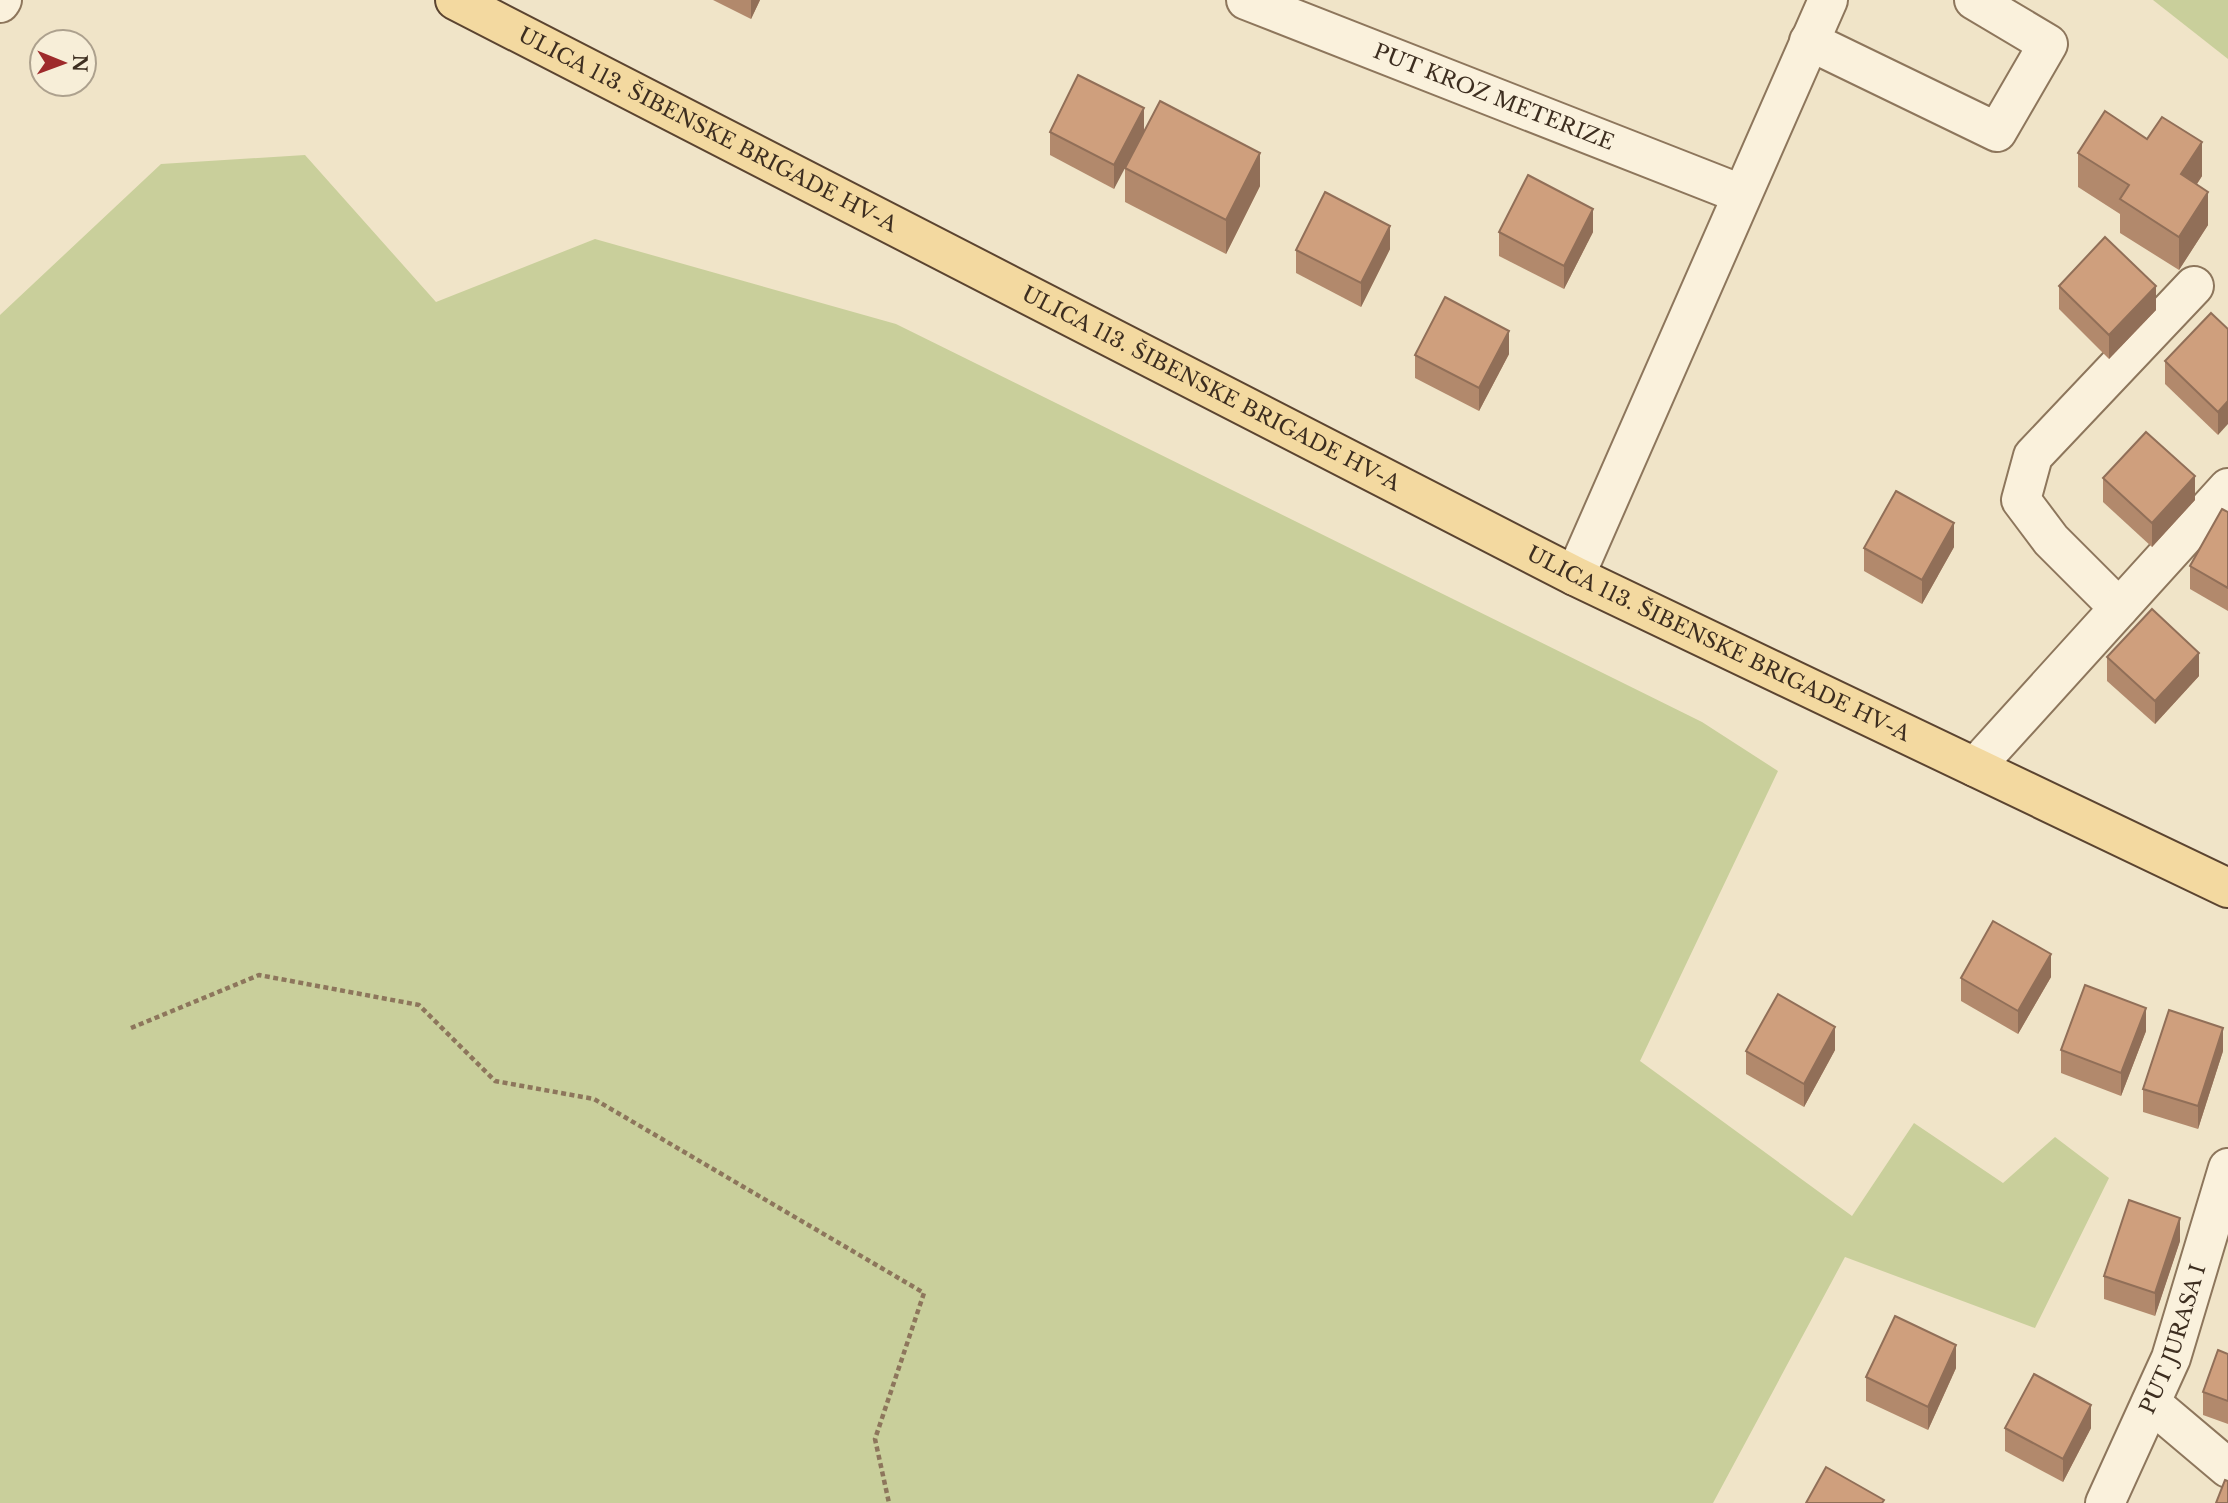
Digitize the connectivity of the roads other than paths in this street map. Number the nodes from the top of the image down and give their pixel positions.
1 (455, 0) edge
2 (1246, 0) edge
3 (1828, 0) edge
4 (1974, 0) edge
5 (1809, 41) junction
6 (1741, 194) junction
7 (2194, 286) dead end
8 (2228, 488) edge
9 (1575, 576) junction
10 (2119, 608) junction
11 (1975, 767) junction
12 (2228, 888) edge
13 (2228, 1168) edge
14 (2151, 1403) junction
15 (2228, 1468) edge
16 (2105, 1503) edge

1 - 9 main road, ULICA 113. ŠIBENSKE BRIGADE HV-A
2 - 6 street, PUT KROZ METERIZE
3 - 5 street
4 - 5 street
5 - 6 street
6 - 9 street
7 - 10 street
8 - 10 street
9 - 11 main road, ULICA 113. ŠIBENSKE BRIGADE HV-A
10 - 11 street
11 - 12 main road, ULICA 113. ŠIBENSKE BRIGADE HV-A
13 - 14 street, PUT JURASA I
14 - 15 street
14 - 16 street, PUT JURASA I

